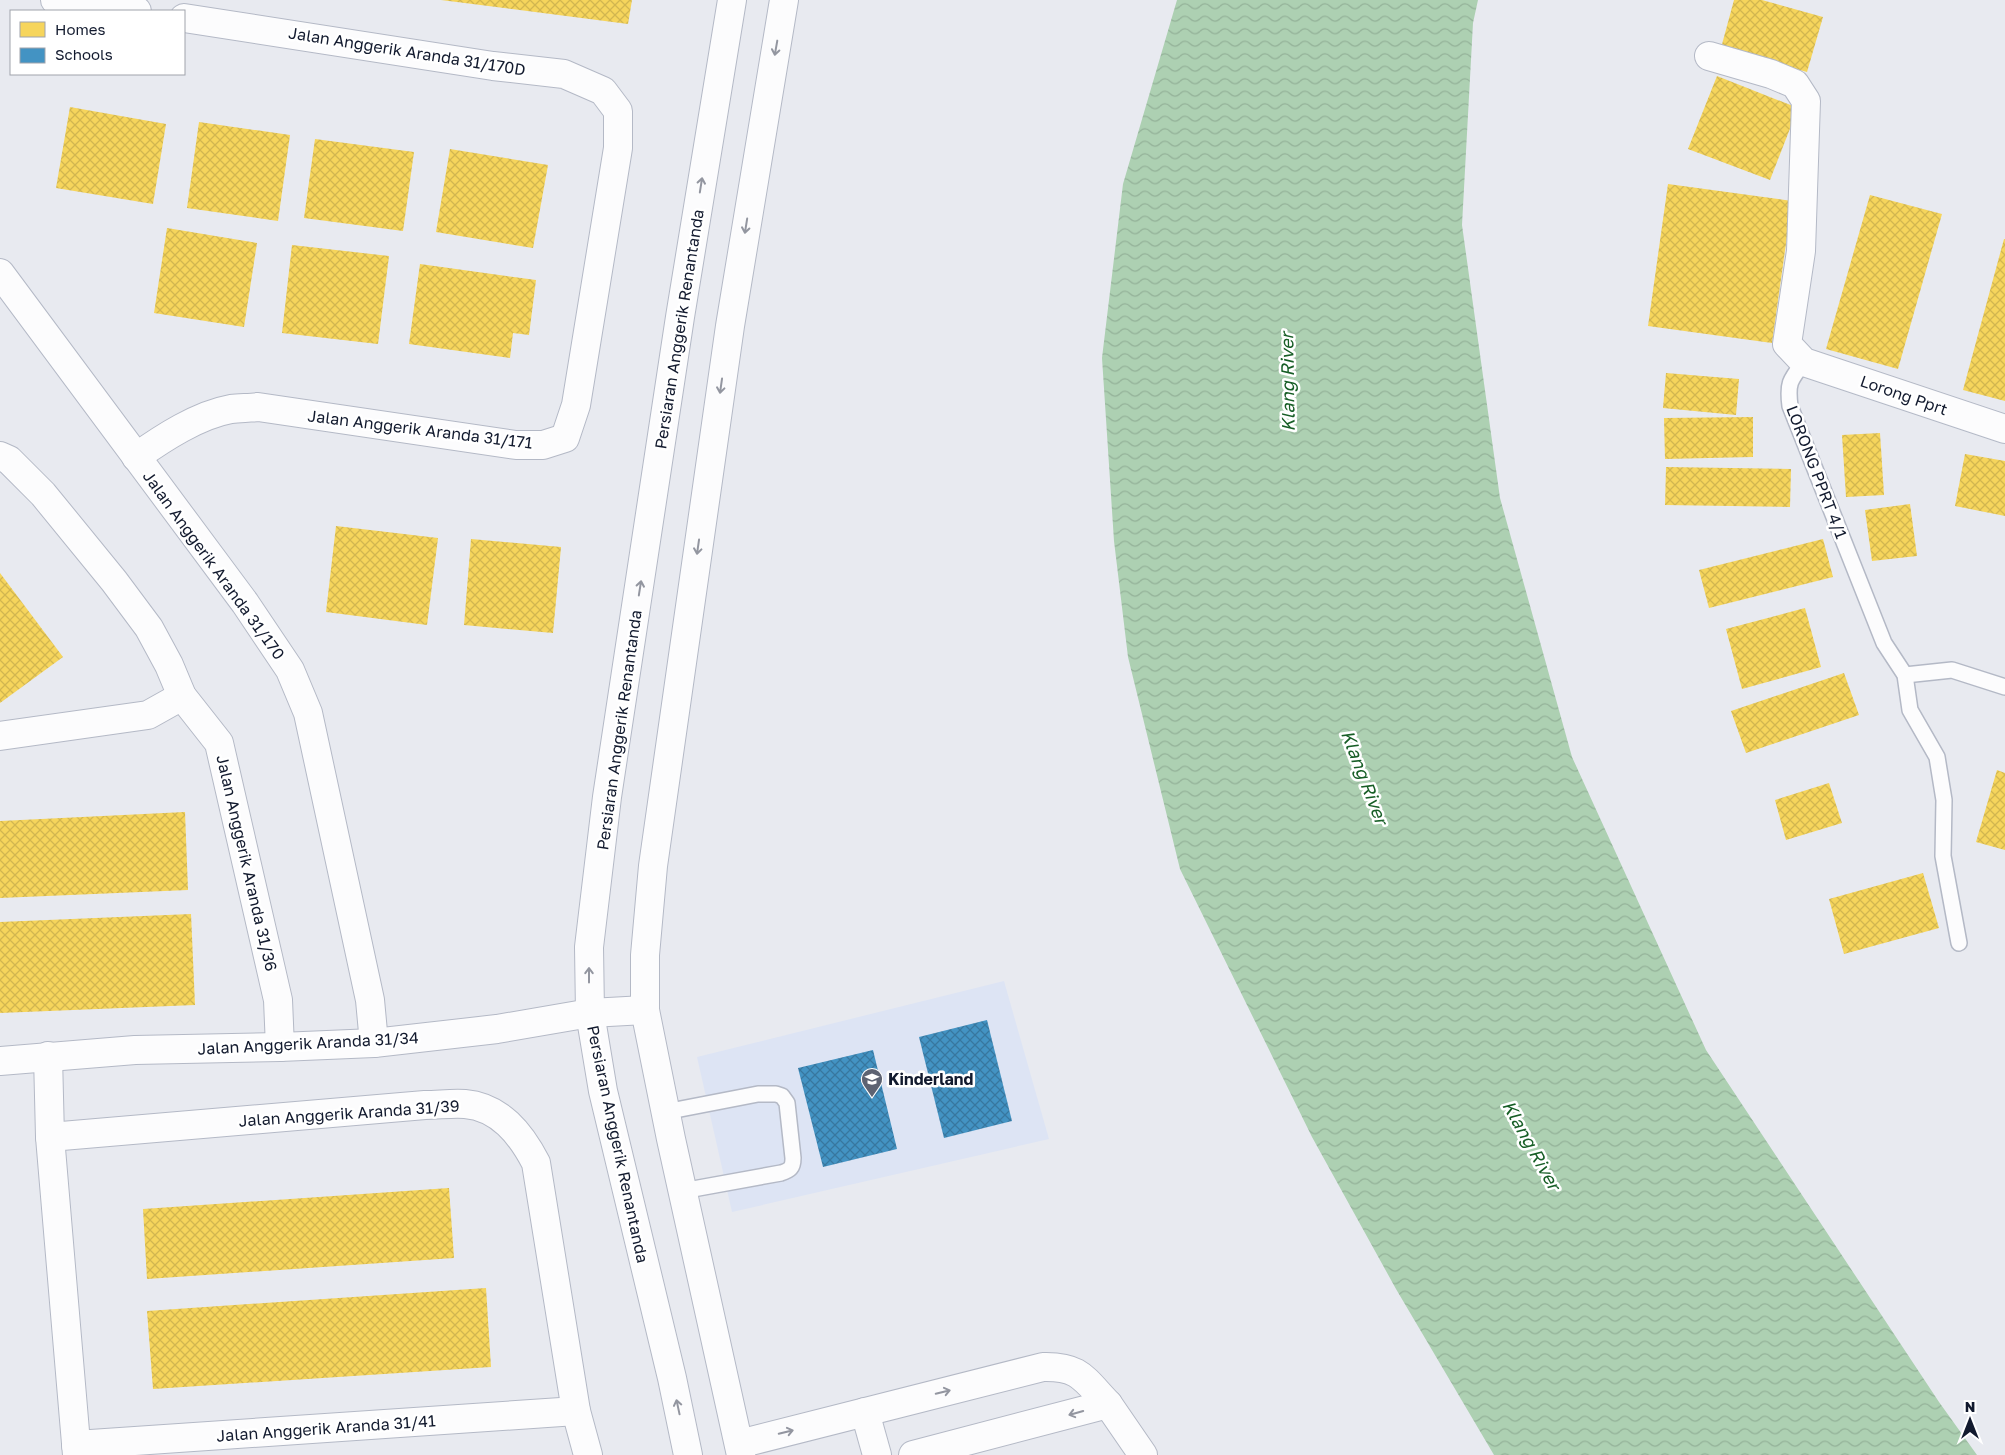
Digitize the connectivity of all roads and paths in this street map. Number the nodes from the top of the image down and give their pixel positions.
1 (55, 0) edge
2 (732, 0) edge
3 (784, 0) edge
4 (130, 10) edge
5 (228, 12) edge
6 (185, 18) edge
7 (1709, 56) dead end
8 (618, 111) joint
9 (0, 273) edge
10 (1804, 362) junction
11 (2005, 428) edge
12 (0, 456) edge
13 (136, 457) junction
14 (1905, 675) junction
15 (2005, 687) edge
16 (182, 696) junction
17 (0, 736) edge
18 (1959, 943) dead end
19 (646, 1010) junction
20 (590, 1013) junction
21 (374, 1043) junction
22 (280, 1047) junction
23 (48, 1056) junction
24 (0, 1061) edge
25 (665, 1112) junction
26 (50, 1137) junction
27 (682, 1192) junction
28 (1108, 1404) junction
29 (576, 1412) junction
30 (866, 1412) junction
31 (76, 1450) edge
32 (740, 1450) edge
33 (588, 1455) edge
34 (688, 1455) edge
35 (877, 1455) edge
36 (913, 1455) edge
37 (1143, 1455) edge

1 - 4 street
20 -> 2 street, Persiaran Anggerik Renantanda
3 -> 19 street
5 - 6 street, Jalan Anggerik Aranda 31/170D
5 - 8 street, Jalan Anggerik Aranda 31/170D
7 - 10 street
8 - 13 street, Jalan Anggerik Aranda 31/171
9 - 13 street, Jalan Anggerik Aranda 31/170
10 - 11 street, Lorong Pprt
10 - 14 lane, LORONG PPRT 4/1
12 - 16 street, Jalan Anggerik Aranda 31/36
13 - 21 street, Jalan Anggerik Aranda 31/170
14 - 15 lane
14 - 18 lane, LORONG PPRT 4/1
16 - 17 street
16 - 22 street, Jalan Anggerik Aranda 31/36
19 - 20 street, Jalan Anggerik Aranda 31/34
19 - 25 street
20 - 21 street, Jalan Anggerik Aranda 31/34
34 -> 20 street, Persiaran Anggerik Renantanda
21 - 22 street, Jalan Anggerik Aranda 31/34
22 - 23 street, Jalan Anggerik Aranda 31/34
23 - 24 street, Jalan Anggerik Aranda 31/34
23 - 26 street
25 - 27 street
25 - 27 lane
26 - 29 street, Jalan Anggerik Aranda 31/39
26 - 31 street
27 - 32 street
30 -> 28 street
28 -> 36 street
28 - 37 street
29 - 31 street, Jalan Anggerik Aranda 31/41
29 - 33 street, Jalan Anggerik Aranda 31/39
32 -> 30 street
30 - 35 street

